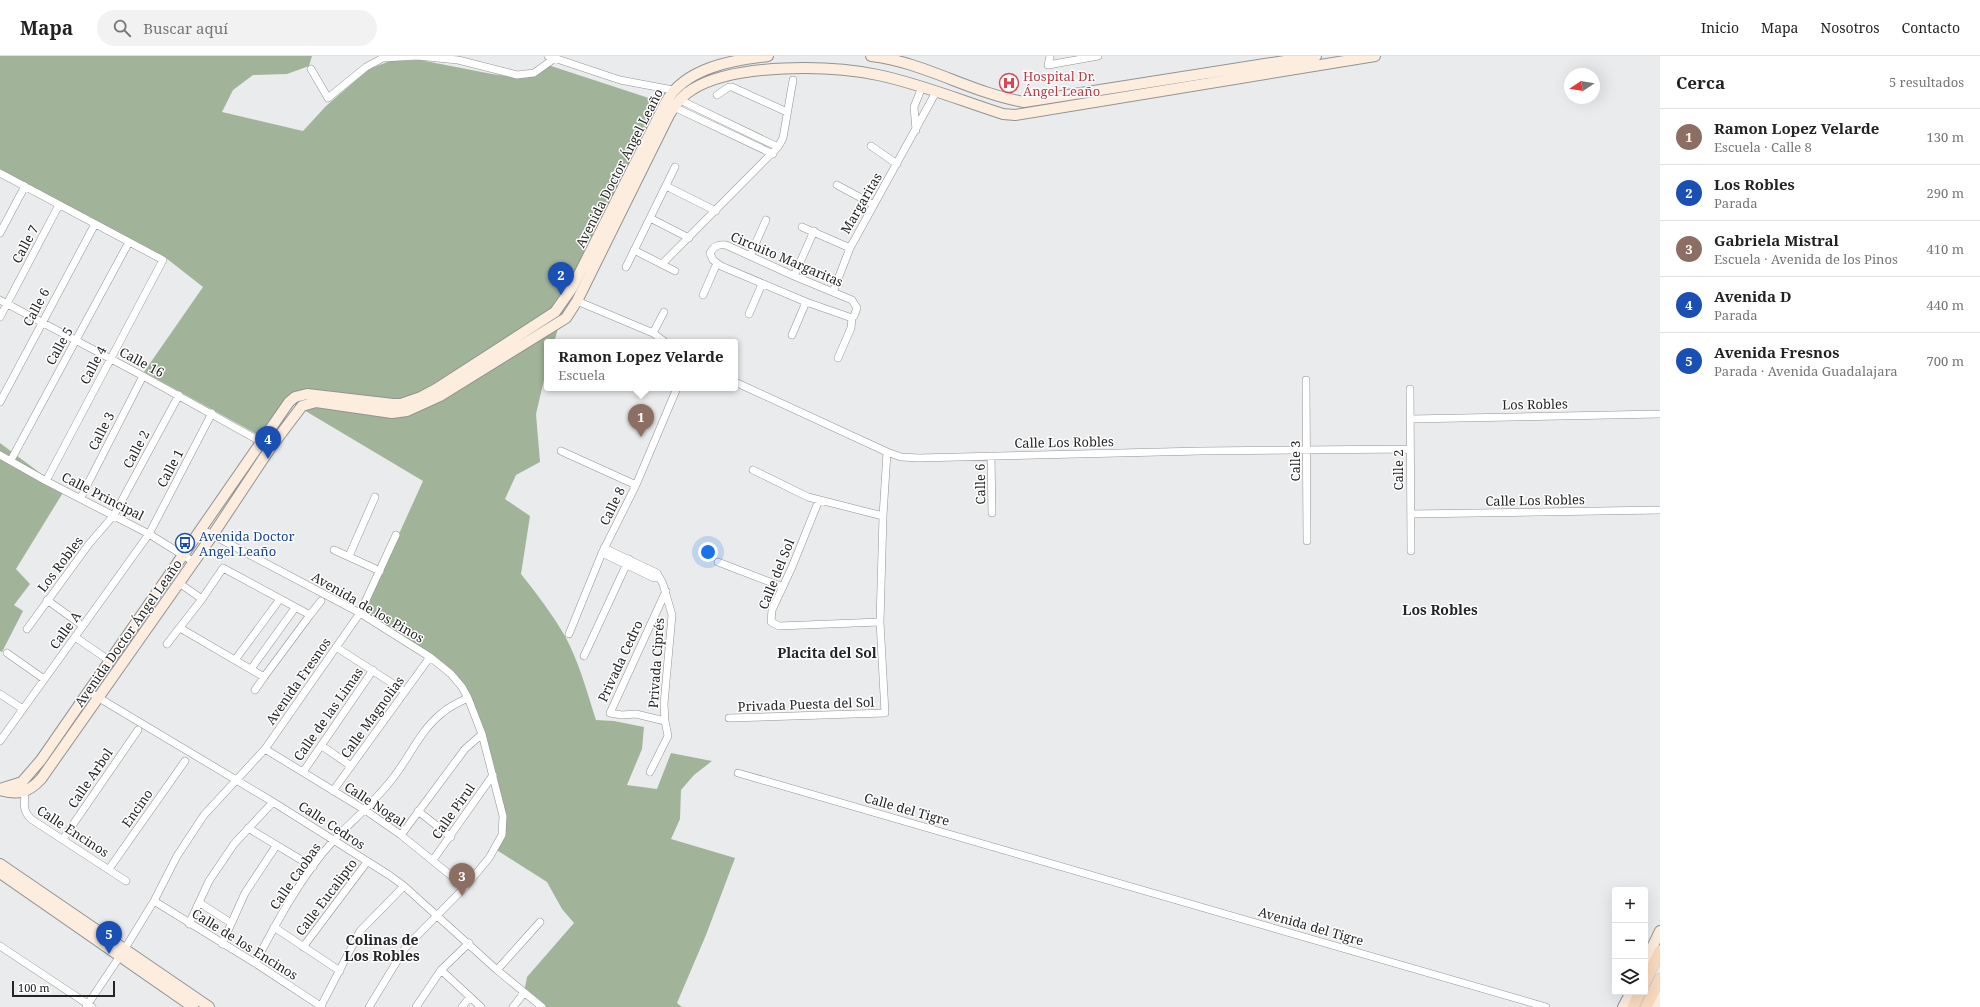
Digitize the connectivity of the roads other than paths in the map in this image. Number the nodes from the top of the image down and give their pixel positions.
1 (768, 56) edge
2 (871, 56) edge
3 (1050, 56) edge
4 (1098, 56) edge
5 (1316, 56) edge
6 (1373, 56) edge
7 (551, 57) edge
8 (311, 69) dead end
9 (793, 80) dead end
10 (922, 87) junction
11 (674, 90) junction
12 (936, 92) junction
13 (717, 94) dead end
14 (677, 103) junction
15 (704, 111) junction
16 (787, 112) junction
17 (699, 119) junction
18 (916, 130) junction
19 (870, 146) dead end
20 (778, 148) junction
21 (773, 154) junction
22 (897, 164) junction
23 (675, 167) dead end
24 (0, 173) edge
25 (836, 184) dead end
26 (25, 186) junction
27 (666, 186) junction
28 (59, 205) junction
29 (874, 205) junction
30 (716, 211) junction
31 (650, 218) junction
32 (766, 220) dead end
33 (94, 224) junction
34 (802, 227) dead end
35 (814, 232) junction
36 (0, 233) edge
37 (689, 238) junction
38 (129, 242) junction
39 (850, 248) junction
40 (634, 250) junction
41 (750, 256) junction
42 (717, 263) junction
43 (662, 264) junction
44 (626, 267) dead end
45 (675, 271) dead end
46 (794, 276) junction
47 (762, 284) junction
48 (833, 292) junction
49 (704, 295) dead end
50 (0, 300) edge
51 (577, 301) junction
52 (806, 302) junction
53 (7, 304) junction
54 (664, 312) dead end
55 (749, 314) dead end
56 (0, 317) edge
57 (852, 318) junction
58 (41, 322) junction
59 (652, 333) junction
60 (792, 335) dead end
61 (661, 339) edge
62 (76, 340) junction
63 (110, 358) junction
64 (838, 358) dead end
65 (143, 376) junction
66 (1306, 380) dead end
67 (738, 383) edge
68 (1410, 389) dead end
69 (676, 391) edge
70 (179, 395) junction
71 (0, 402) edge
72 (212, 414) junction
73 (280, 414) junction
74 (1660, 414) edge
75 (1410, 419) junction
76 (291, 420) junction
77 (266, 444) junction
78 (1410, 449) junction
79 (1307, 450) junction
80 (561, 451) dead end
81 (887, 452) junction
82 (0, 455) edge
83 (991, 456) junction
84 (10, 460) junction
85 (753, 470) dead end
86 (46, 481) junction
87 (636, 485) junction
88 (81, 497) junction
89 (374, 497) dead end
90 (819, 500) junction
91 (1660, 510) edge
92 (992, 513) dead end
93 (1410, 514) junction
94 (114, 515) junction
95 (883, 516) junction
96 (200, 529) junction
97 (149, 534) junction
98 (212, 536) junction
99 (396, 536) dead end
100 (1307, 541) dead end
101 (334, 550) dead end
102 (603, 550) junction
103 (1411, 551) dead end
104 (183, 554) junction
105 (349, 556) junction
106 (194, 562) junction
107 (628, 562) junction
108 (718, 562) dead end
109 (380, 571) junction
110 (180, 583) junction
111 (782, 587) junction
112 (666, 591) junction
113 (202, 599) junction
114 (280, 599) junction
115 (47, 600) junction
116 (321, 601) dead end
117 (295, 608) junction
118 (360, 613) junction
119 (310, 615) junction
120 (880, 622) junction
121 (83, 626) junction
122 (180, 628) junction
123 (27, 629) dead end
124 (569, 634) dead end
125 (75, 637) junction
126 (167, 644) dead end
127 (336, 647) junction
128 (7, 653) dead end
129 (584, 656) dead end
130 (430, 657) junction
131 (235, 660) junction
132 (110, 661) junction
133 (251, 669) junction
134 (373, 670) junction
135 (264, 677) junction
136 (44, 679) junction
137 (255, 690) dead end
138 (88, 692) junction
139 (404, 692) junction
140 (0, 694) edge
141 (98, 698) junction
142 (468, 698) junction
143 (23, 709) junction
144 (729, 718) dead end
145 (665, 721) junction
146 (138, 730) dead end
147 (482, 734) junction
148 (0, 741) edge
149 (322, 746) junction
150 (265, 749) junction
151 (185, 761) dead end
152 (351, 766) junction
153 (303, 772) junction
154 (650, 772) dead end
155 (738, 773) dead end
156 (493, 775) junction
157 (236, 780) junction
158 (22, 782) junction
159 (0, 790) edge
160 (333, 790) junction
161 (25, 793) junction
162 (273, 802) junction
163 (365, 810) junction
164 (418, 812) junction
165 (248, 828) junction
166 (401, 835) junction
167 (451, 837) junction
168 (63, 839) junction
169 (334, 840) junction
170 (276, 846) junction
171 (433, 860) junction
172 (367, 862) junction
173 (0, 864) edge
174 (313, 867) junction
175 (1069, 868) joint
176 (109, 869) junction
177 (0, 873) edge
178 (126, 881) dead end
179 (404, 886) junction
180 (465, 888) junction
181 (154, 901) junction
182 (200, 903) junction
183 (436, 915) junction
184 (540, 922) dead end
185 (231, 923) junction
186 (189, 924) junction
187 (274, 927) junction
188 (1660, 931) edge
189 (469, 943) junction
190 (222, 944) junction
191 (0, 946) edge
192 (303, 947) junction
193 (1660, 950) edge
194 (122, 953) junction
195 (1646, 959) edge
196 (255, 963) junction
197 (441, 970) junction
198 (497, 970) junction
199 (340, 971) junction
200 (1648, 976) edge
201 (1660, 978) edge
202 (524, 993) junction
203 (1629, 995) edge
204 (1639, 995) edge
205 (1660, 996) edge
206 (470, 997) junction
207 (88, 1006) edge
208 (321, 1006) edge
209 (194, 1007) edge
210 (209, 1007) edge
211 (369, 1007) edge
212 (416, 1007) edge
213 (462, 1007) edge
214 (481, 1007) edge
215 (513, 1007) edge
216 (542, 1007) edge
217 (1546, 1007) edge
218 (1623, 1007) edge
219 (1633, 1007) edge
220 (1646, 1007) edge
221 (1655, 1007) edge

1 - 11 street, Avenida Doctor Ángel Leaño
2 - 5 street
3 - 4 street
6 - 12 street, Avenida Doctor Ángel Leaño
7 - 8 street
7 - 11 street
9 - 16 street
10 - 12 street, Avenida Doctor Ángel Leaño
10 - 14 street, Avenida Doctor Ángel Leaño
10 - 18 street
11 - 73 street, Avenida Doctor Ángel Leaño
12 - 18 street, Margaritas
13 - 16 street
14 - 15 street
14 - 17 street
14 - 51 street, Avenida Doctor Ángel Leaño
15 - 17 street
15 - 20 street
16 - 20 street
17 - 21 street
18 - 22 street, Margaritas
19 - 22 street
20 - 21 street
21 - 30 street
22 - 29 street, Margaritas
23 - 27 street
24 - 26 street
25 - 29 street
26 - 28 street
26 - 36 street
27 - 30 street
27 - 31 street
28 - 33 street
28 - 53 street, Calle 7
29 - 39 street, Margaritas
30 - 37 street
31 - 37 street
31 - 40 street
32 - 41 street
33 - 38 street
33 - 58 street, Calle 6
34 - 35 street
35 - 39 street
35 - 46 street
37 - 43 street
38 - 62 street, Calle 5
38 - 63 street, Calle 4
39 - 48 street, Margaritas
40 - 43 street
40 - 44 street
41 - 42 street, Circuito Margaritas
41 - 46 street, Circuito Margaritas
42 - 47 street
42 - 49 street
43 - 45 street
46 - 48 street, Circuito Margaritas
47 - 52 street
47 - 55 street
48 - 57 street, Circuito Margaritas
50 - 53 street, Calle 16
51 - 59 street
51 - 76 street, Avenida Doctor Ángel Leaño
52 - 57 street
52 - 60 street
53 - 56 street, Calle 7
53 - 58 street, Calle 16
54 - 59 street
57 - 64 street, Circuito Margaritas
58 - 62 street, Calle 16
58 - 71 street, Calle 6
59 - 61 street
62 - 63 street, Calle 16
62 - 84 street, Calle 5
63 - 65 street, Calle 16
63 - 86 street, Calle 4
65 - 70 street, Calle 16
65 - 88 street, Calle 3
66 - 79 street, Calle 3
67 - 81 street, Calle Los Robles
68 - 75 street, Calle 2
69 - 87 street, Calle 8
70 - 72 street, Calle 16
70 - 94 street, Calle 2
72 - 77 street, Calle 16
72 - 97 street, Calle 1
73 - 76 street
73 - 77 street, Avenida Doctor Ángel Leaño
74 - 75 street, Los Robles
75 - 78 street, Calle 2
76 - 77 street, Avenida Doctor Ángel Leaño
77 - 96 street, Avenida Doctor Ángel Leaño
77 - 98 street, Avenida Doctor Ángel Leaño
78 - 79 street, Calle Los Robles
78 - 93 street, Calle 2
79 - 83 street, Calle Los Robles
79 - 100 street, Calle 3
80 - 87 street
81 - 83 street, Calle Los Robles
81 - 95 street
82 - 84 street, Calle Principal
83 - 92 street, Calle 6
84 - 86 street, Calle Principal
85 - 90 street
86 - 88 street, Calle Principal
87 - 102 street, Calle 8
88 - 94 street, Calle Principal
89 - 105 street
90 - 95 street
90 - 111 street, Calle del Sol
91 - 93 street, Calle Los Robles
93 - 103 street, Calle 2
94 - 97 street, Calle Principal
94 - 115 street, Los Robles
95 - 120 street
96 - 98 street, Avenida de los Pinos
96 - 104 street, Avenida Doctor Ángel Leaño
97 - 104 street, Calle Principal
97 - 121 street, Calle A
98 - 106 street, Avenida Doctor Ángel Leaño
98 - 118 street, Avenida de los Pinos
99 - 109 street, Avenida Fresnos
101 - 105 street
102 - 107 street, Privada Ciprés
102 - 124 street, Calle 8
104 - 106 street, Calle Principal
104 - 132 street, Avenida Doctor Ángel Leaño
105 - 109 street
106 - 110 street, Avenida Doctor Ángel Leaño
107 - 112 street, Privada Ciprés
107 - 129 street
108 - 111 street
109 - 118 street, Avenida Fresnos
110 - 113 street
110 - 141 street, Avenida Doctor Ángel Leaño
111 - 120 street, Calle del Sol
112 - 145 street, Privada Ciprés
112 - 145 street, Privada Cedro
113 - 114 street
113 - 122 street
114 - 117 street
114 - 131 street
115 - 121 street
115 - 123 street, Los Robles
116 - 119 street
117 - 119 street
117 - 133 street
118 - 127 street, Avenida Fresnos
118 - 130 street, Avenida de los Pinos
119 - 135 street
120 - 144 street, Privada Puesta del Sol
121 - 125 street, Calle A
122 - 126 street
122 - 131 street
125 - 132 street
125 - 136 street, Calle A
127 - 134 street
127 - 150 street, Avenida Fresnos
128 - 136 street
130 - 139 street, Calle Magnolias
130 - 142 street, Avenida de los Pinos
131 - 133 street
132 - 138 street, Avenida Doctor Ángel Leaño
133 - 135 street
134 - 139 street
134 - 149 street, Calle de las Limas
135 - 137 street
136 - 143 street, Calle A
138 - 141 street, Calle Cedros
138 - 158 street, Avenida Doctor Ángel Leaño
139 - 152 street, Calle Magnolias
140 - 143 street
141 - 157 street, Calle Cedros
141 - 161 street, Avenida Doctor Ángel Leaño
142 - 147 street, Avenida de los Pinos
142 - 163 street, Calle Caobas
143 - 148 street, Calle A
145 - 154 street, Privada Ciprés
146 - 168 street, Calle Arbol
147 - 156 street, Avenida de los Pinos
147 - 164 street
149 - 152 street, Calle Nogal
149 - 153 street, Calle de las Limas
150 - 153 street, Calle Nogal
150 - 157 street, Avenida Fresnos
151 - 176 street, Encino
152 - 160 street, Calle Magnolias
153 - 160 street, Calle Nogal
155 - 175 street, Calle del Tigre
156 - 167 street, Calle Pirul
156 - 180 street, Avenida de los Pinos
157 - 162 street, Calle Cedros
157 - 181 street, Avenida Fresnos
158 - 159 street
158 - 161 street
159 - 161 street
160 - 163 street, Calle Nogal
161 - 168 street, Calle Encinos
162 - 165 street
162 - 169 street, Calle Cedros
163 - 166 street, Calle Nogal
163 - 169 street, Calle Caobas
164 - 166 street
164 - 167 street, Calle Nogal
165 - 170 street
165 - 182 street
166 - 171 street, Calle Nogal
167 - 171 street, Calle Pirul
168 - 176 street, Calle Encinos
169 - 172 street, Calle Cedros
169 - 174 street, Calle Caobas
170 - 174 street
170 - 185 street
171 - 180 street, Calle Nogal
172 - 179 street, Calle Cedros
172 - 192 street, Calle Eucalipto
173 - 194 street
174 - 187 street, Calle Caobas
175 - 217 street, Avenida del Tigre
176 - 178 street, Calle Encinos
177 - 194 street
179 - 183 street, Calle Cedros
179 - 199 street
180 - 183 street, Avenida de los Pinos
181 - 186 street, Calle de los Encinos
181 - 194 street, Avenida Fresnos
182 - 185 street
182 - 186 street
183 - 189 street, Calle Cedros
183 - 211 street, Avenida de los Pinos
184 - 198 street
185 - 190 street
186 - 190 street, Calle de los Encinos
187 - 192 street
187 - 196 street, Calle Caobas
188 - 195 street
189 - 197 street
189 - 198 street, Calle Cedros
190 - 196 street, Calle de los Encinos
191 - 207 street
192 - 199 street
193 - 200 main road
194 - 207 street, Avenida Fresnos
194 - 209 street
194 - 210 street
196 - 208 street, Calle de los Encinos
197 - 206 street
197 - 212 street
198 - 202 street, Calle Cedros
199 - 208 street
201 - 220 main road
202 - 215 street
202 - 216 street, Calle Cedros
203 - 218 street
204 - 219 main road
205 - 221 street
206 - 213 street
206 - 214 street

